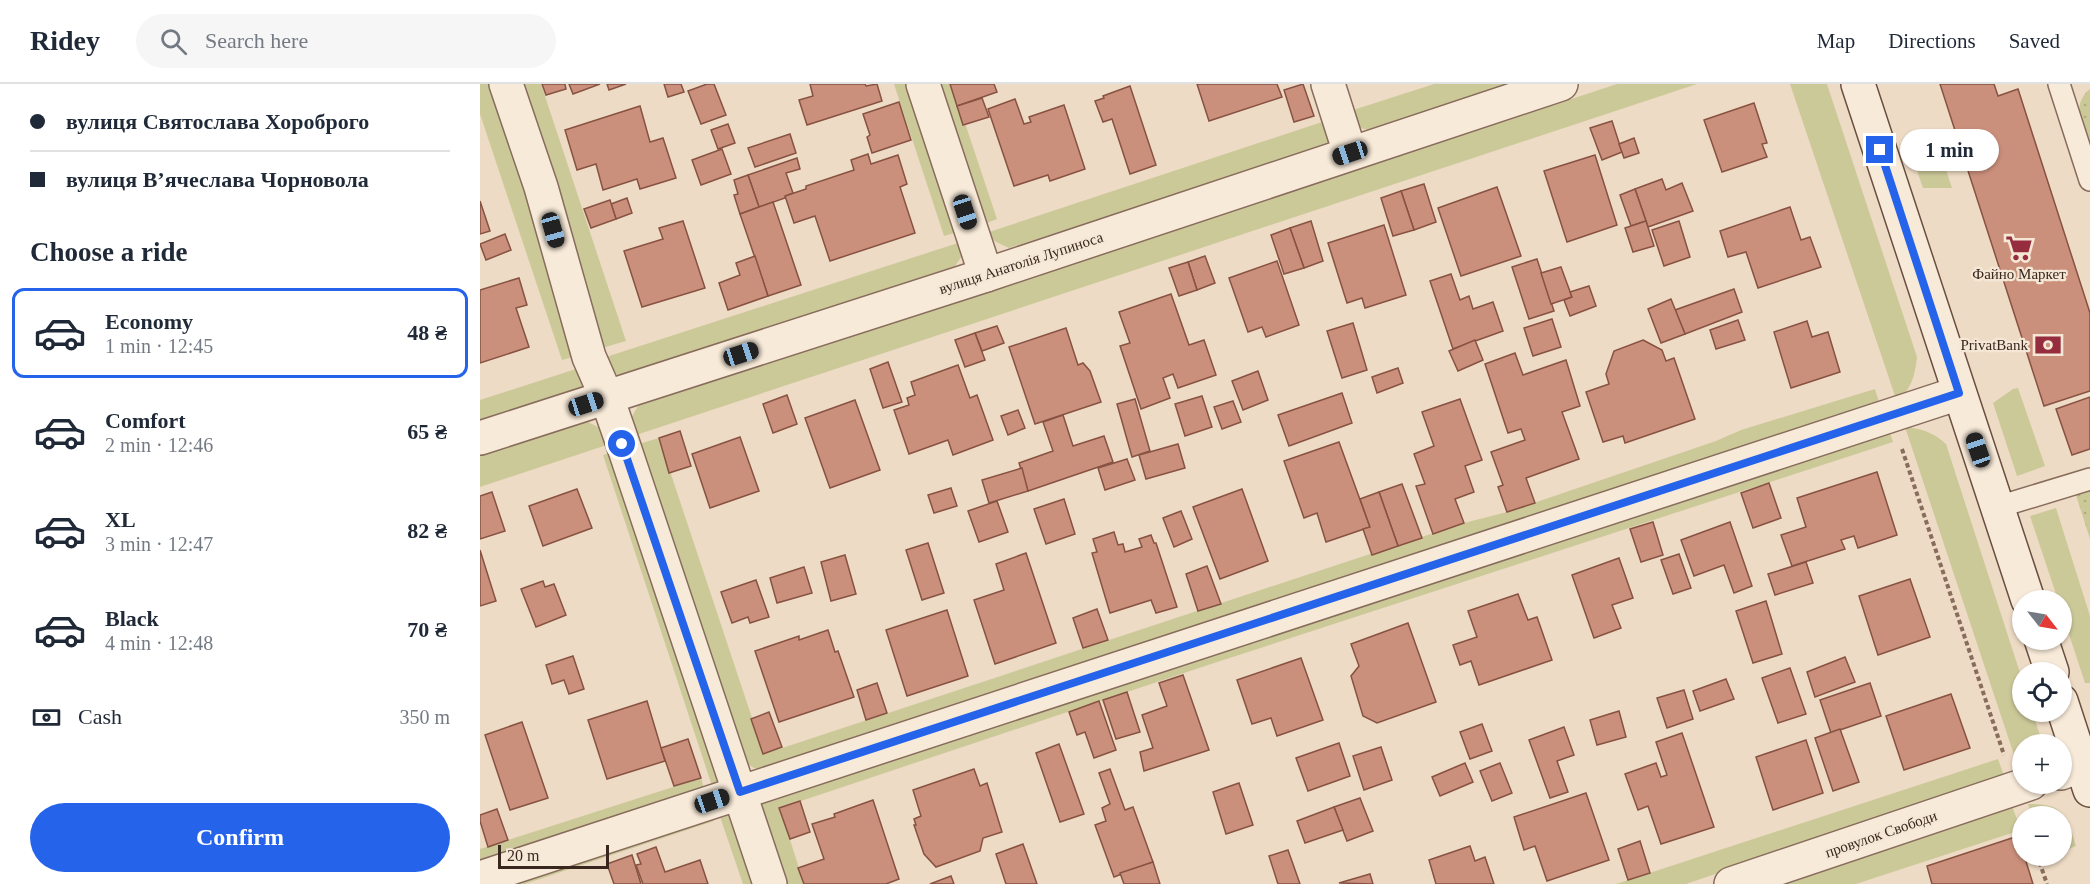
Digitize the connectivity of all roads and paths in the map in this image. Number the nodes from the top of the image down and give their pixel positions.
1 (506, 84) edge
2 (923, 84) edge
3 (1328, 84) edge
4 (1561, 84) edge
5 (1858, 84) edge
6 (2059, 84) edge
7 (1350, 153) junction
8 (2090, 180) edge
9 (986, 275) junction
10 (1959, 393) junction
11 (607, 398) junction
12 (480, 438) edge
13 (1899, 440) dead end
14 (2090, 479) edge
15 (1998, 507) junction
16 (2025, 590) edge
17 (2066, 722) edge
18 (2006, 762) dead end
19 (2078, 776) edge
20 (2012, 789) edge
21 (740, 792) junction
22 (2041, 866) edge
23 (480, 878) edge
24 (770, 884) edge
25 (1731, 884) edge
26 (2047, 884) edge

1 - 11 street
2 - 9 street
3 - 7 street
4 - 7 street, вулиця Анатолія Лупиноса
5 - 10 street
6 - 8 lane
7 - 9 street, вулиця Анатолія Лупиноса
9 - 11 street, вулиця Анатолія Лупиноса
10 - 15 street
10 - 21 street
11 - 12 street, вулиця Анатолія Лупиноса
11 - 21 street
13 - 18 path
14 - 15 lane
15 - 16 street
17 - 19 street
20 - 25 street, провулок Свободи
21 - 23 street
21 - 24 street
22 - 26 path

